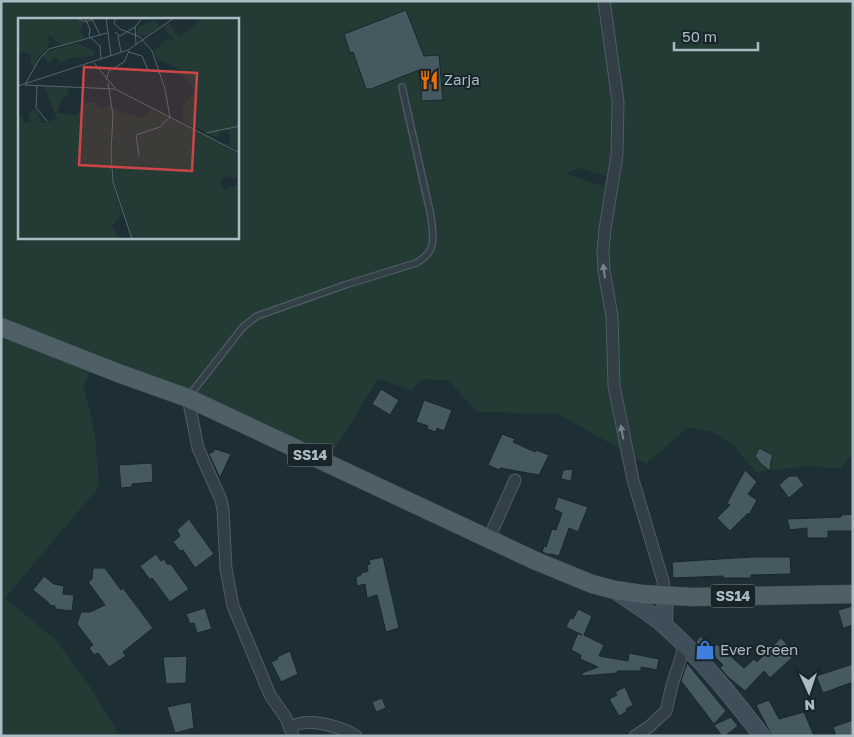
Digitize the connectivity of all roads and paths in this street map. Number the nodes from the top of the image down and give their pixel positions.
1 (604, 1) edge
2 (402, 87) dead end
3 (1, 326) edge
4 (188, 398) junction
5 (515, 480) dead end
6 (489, 538) junction
7 (615, 590) junction
8 (853, 594) edge
9 (665, 596) junction
10 (664, 624) junction
11 (685, 645) junction
12 (291, 732) edge
13 (356, 736) edge
14 (635, 736) edge
15 (762, 736) edge

9 -> 1 street
2 - 4 lane
3 - 4 main road, SS14
4 - 6 main road, SS14
4 - 12 street
5 - 6 street
6 - 7 main road, SS14
7 - 9 main road, SS14
7 - 10 street
8 - 9 main road, SS14
9 - 10 street
10 - 11 street
11 - 14 street
11 - 15 street
12 - 13 street

